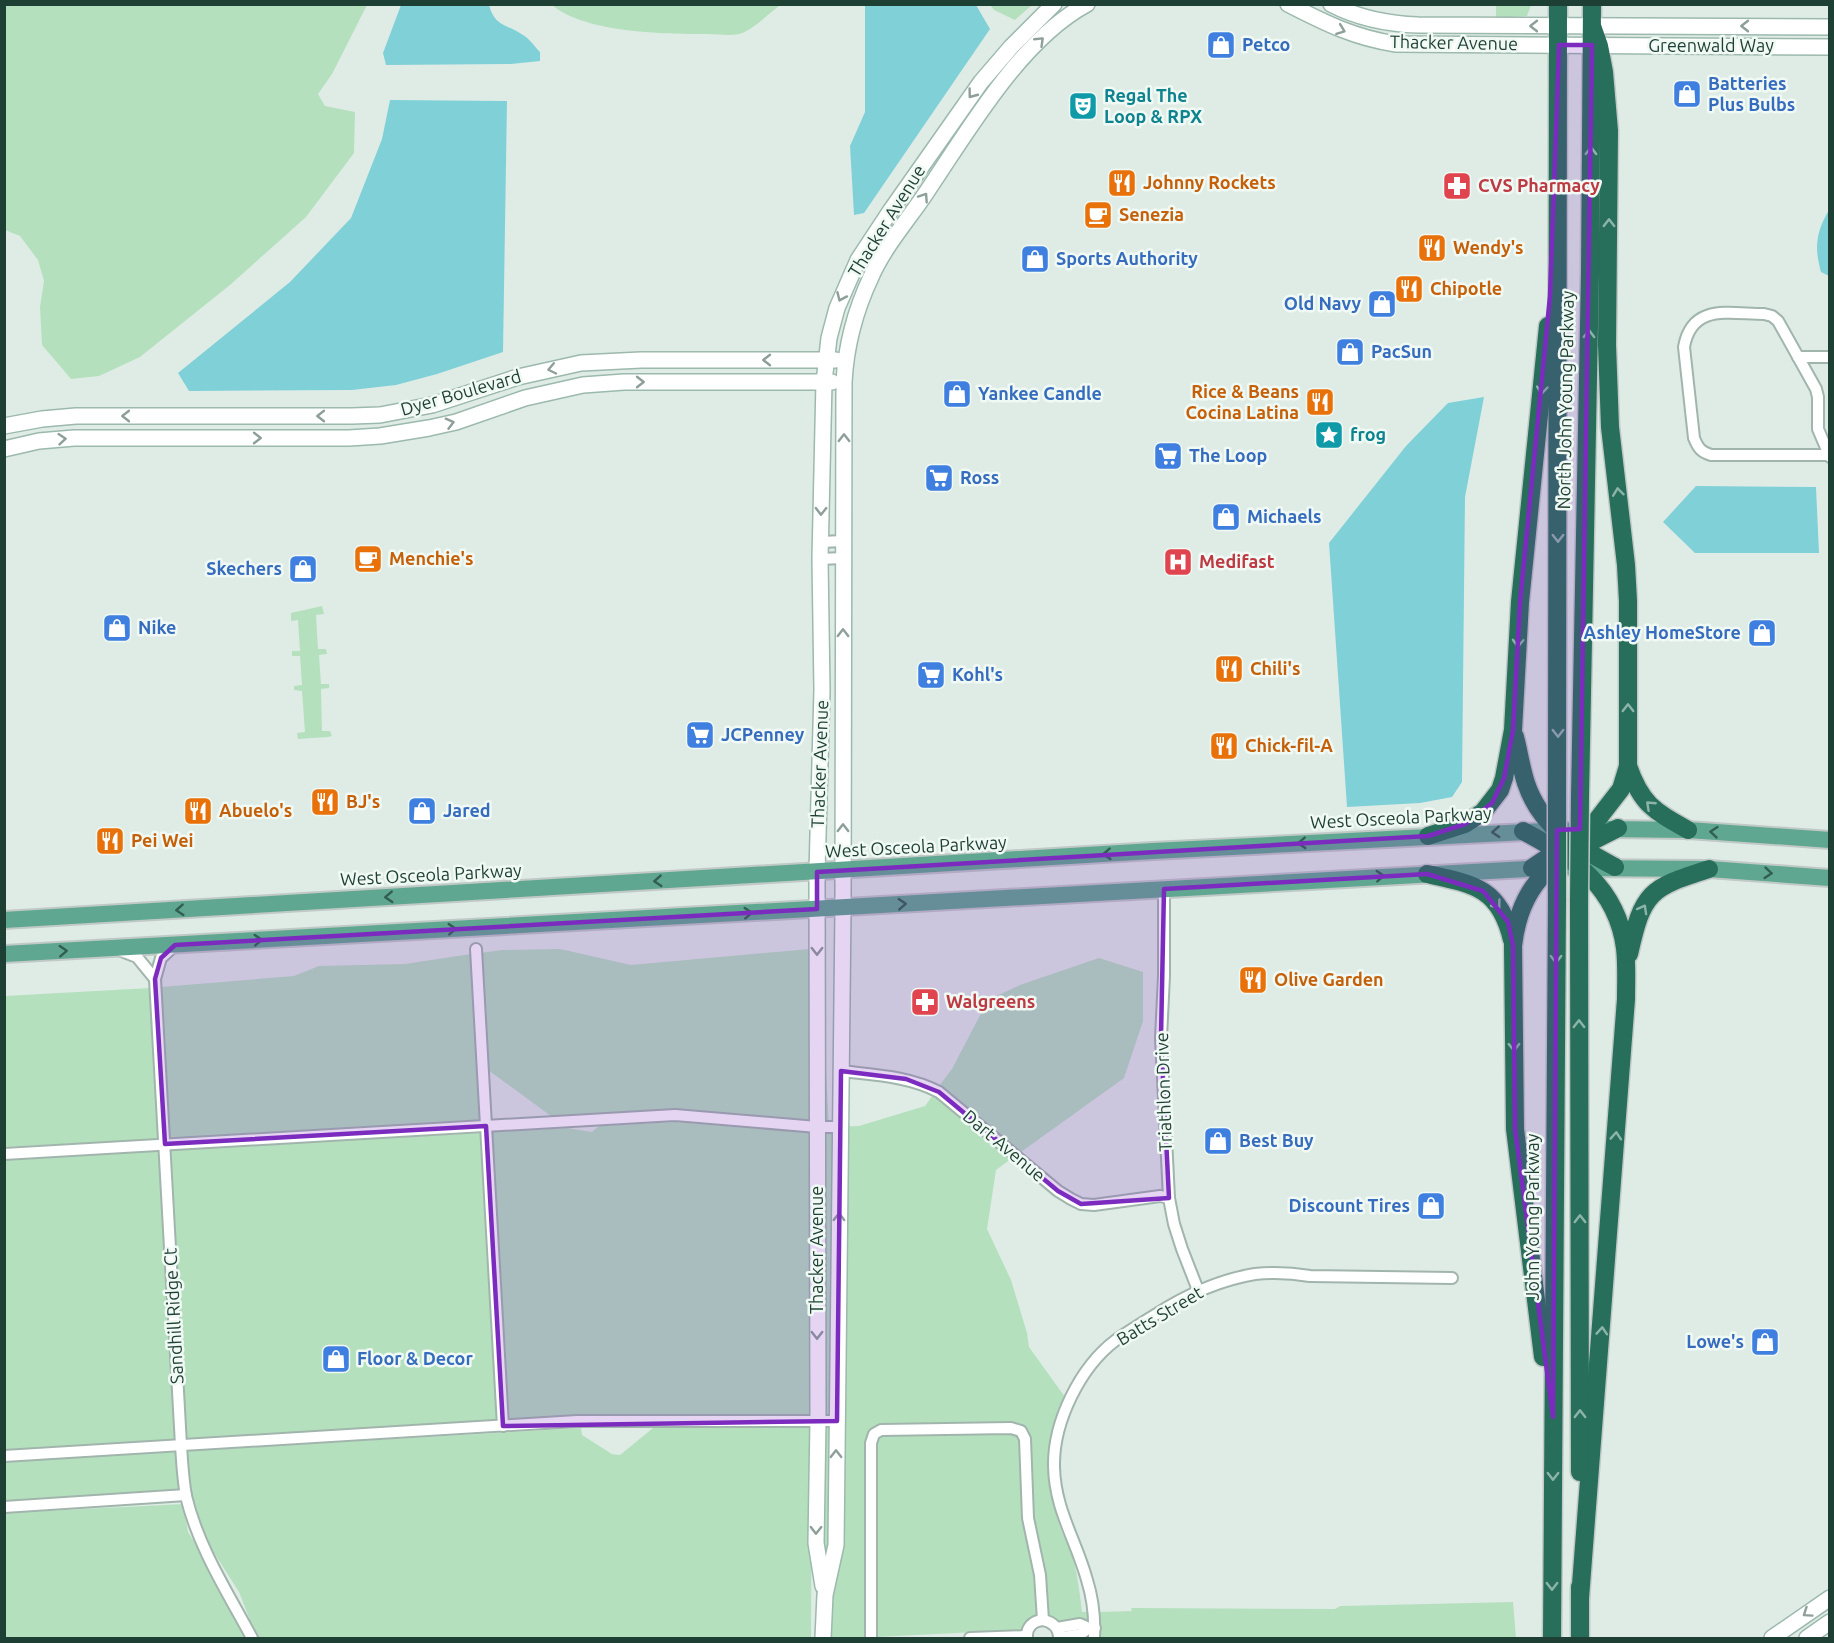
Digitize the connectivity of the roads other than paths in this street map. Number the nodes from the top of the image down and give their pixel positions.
1 (1054, 4) edge
2 (1087, 4) edge
3 (1288, 4) edge
4 (1331, 4) edge
5 (1558, 4) edge
6 (1592, 4) edge
7 (1418, 25) junction
8 (1559, 26) junction
9 (1592, 26) junction
10 (1803, 27) junction
11 (1830, 27) edge
12 (1396, 44) junction
13 (1559, 45) junction
14 (1595, 46) junction
15 (1804, 46) junction
16 (1830, 47) edge
17 (1558, 164) junction
18 (891, 210) junction
19 (907, 221) junction
20 (1798, 357) junction
21 (1830, 357) edge
22 (826, 360) junction
23 (845, 361) junction
24 (582, 363) junction
25 (824, 382) junction
26 (844, 382) junction
27 (583, 386) junction
28 (352, 416) junction
29 (4, 426) edge
30 (349, 438) junction
31 (4, 449) edge
32 (1829, 456) edge
33 (843, 541) junction
34 (821, 542) junction
35 (843, 558) junction
36 (820, 559) junction
37 (1514, 729) junction
38 (1628, 766) junction
39 (1557, 797) joint
40 (1618, 828) junction
41 (1590, 829) junction
42 (1555, 830) junction
43 (1688, 830) junction
44 (1523, 831) junction
45 (1428, 836) junction
46 (1830, 840) edge
47 (1569, 849) junction
48 (1615, 867) junction
49 (1540, 868) junction
50 (1582, 868) junction
51 (1709, 869) junction
52 (843, 870) junction
53 (817, 872) junction
54 (1427, 874) junction
55 (1830, 878) edge
56 (1164, 889) junction
57 (843, 908) junction
58 (817, 909) junction
59 (4, 920) edge
60 (175, 945) junction
61 (1513, 946) junction
62 (113, 948) junction
63 (476, 949) dead end
64 (4, 954) edge
65 (1626, 964) junction
66 (155, 979) junction
67 (841, 1071) junction
68 (486, 1126) junction
69 (817, 1127) junction
70 (840, 1127) junction
71 (165, 1144) junction
72 (4, 1154) edge
73 (1169, 1198) junction
74 (817, 1260) junction
75 (838, 1260) junction
76 (1452, 1278) dead end
77 (1198, 1290) junction
78 (1553, 1418) junction
79 (818, 1421) junction
80 (837, 1421) junction
81 (503, 1426) junction
82 (181, 1445) junction
83 (4, 1456) edge
84 (186, 1495) junction
85 (4, 1507) edge
86 (825, 1595) junction
87 (1580, 1598) junction
88 (1830, 1598) edge
89 (1043, 1620) junction
90 (1830, 1622) edge
91 (1785, 1628) junction
92 (1093, 1632) edge
93 (1058, 1635) edge
94 (1027, 1637) edge
95 (1808, 1637) edge
96 (252, 1638) edge
97 (823, 1638) edge
98 (871, 1638) edge
99 (970, 1638) edge
100 (1552, 1638) edge
101 (1580, 1638) edge
102 (1772, 1638) edge

1 -> 18 street, Thacker Avenue
19 -> 2 street, Thacker Avenue
3 -> 12 street, Thacker Avenue
4 - 7 street, Thacker Avenue
5 - 8 highway, North John Young Parkway
6 - 9 highway
8 -> 7 street, Thacker Avenue
7 - 12 street
8 - 9 street, Thacker Avenue
8 - 13 highway, North John Young Parkway
10 -> 9 street, Greenwald Way
9 - 14 highway
10 - 11 street, Greenwald Way
10 - 15 street
12 - 13 street, Thacker Avenue
13 - 14 street, Thacker Avenue
13 - 17 highway, North John Young Parkway
14 - 15 street, Greenwald Way
38 -> 14 highway
87 -> 14 highway, North John Young Parkway, bridge
15 - 16 street, Greenwald Way
17 -> 37 highway
17 -> 39 highway, North John Young Parkway
18 - 19 street
18 -> 22 street, Thacker Avenue
19 - 23 street, Thacker Avenue
20 - 21 street
20 - 32 street
20 - 32 street
22 - 23 street, Dyer Boulevard
22 -> 24 street, Dyer Boulevard
22 - 25 street, Thacker Avenue
23 - 26 street, Thacker Avenue
24 - 27 street
24 -> 28 street, Dyer Boulevard
25 - 26 street, Dyer Boulevard
27 -> 25 street, Dyer Boulevard
25 -> 34 street, Thacker Avenue
33 -> 26 street, Thacker Avenue
30 -> 27 street, Dyer Boulevard
28 -> 29 street, Dyer Boulevard
28 - 30 street
31 -> 30 street, Dyer Boulevard
33 - 34 street
33 - 35 street, Thacker Avenue
34 - 36 street, Thacker Avenue
35 - 36 street
52 -> 35 street, Thacker Avenue
36 - 53 street, Thacker Avenue
37 - 42 highway
37 - 45 highway
38 - 41 highway
43 -> 38 highway
39 -> 78 highway, John Young Parkway, bridge
40 - 41 main road, West Osceola Parkway
40 - 43 main road, West Osceola Parkway
40 - 47 highway
41 - 42 main road, West Osceola Parkway
41 - 47 highway
42 - 44 main road, West Osceola Parkway
42 - 47 highway
46 -> 43 main road, West Osceola Parkway
44 -> 45 main road, West Osceola Parkway
44 - 47 highway
45 -> 52 main road, West Osceola Parkway
47 - 48 highway
47 - 49 highway
47 - 50 highway
48 - 50 main road
48 - 51 main road
49 - 50 main road
49 - 54 main road
49 - 61 highway
50 - 65 highway
51 -> 55 main road
65 -> 51 highway
52 - 53 main road, West Osceola Parkway
52 - 57 street, Thacker Avenue
53 - 58 street, Thacker Avenue
53 -> 59 main road, West Osceola Parkway
56 -> 54 main road
54 -> 61 highway
57 -> 56 main road
56 - 73 street, Triathlon Drive
57 - 58 main road
57 - 67 street, Thacker Avenue
60 -> 58 main road
58 -> 69 street, Thacker Avenue
60 - 62 main road
60 - 66 street
61 -> 78 highway
64 -> 62 main road
62 - 66 street
63 - 68 street
87 -> 65 highway
66 - 71 street, Sandhill Ridge Ct
67 - 70 street, Thacker Avenue
67 - 73 street, Dart Avenue
68 - 69 street
68 - 71 street
68 - 81 street
69 - 70 street
69 - 74 street, Thacker Avenue
75 -> 70 street, Thacker Avenue
71 - 72 street
71 - 82 street, Sandhill Ridge Ct
73 - 77 street, Triathlon Drive
74 - 75 street
74 -> 79 street, Thacker Avenue
75 - 80 street, Thacker Avenue
76 - 77 street, Batts Street
77 - 92 street, Batts Street
78 -> 100 highway, John Young Parkway
79 - 80 street
79 - 81 street
79 -> 86 street, Thacker Avenue
86 -> 80 street, Thacker Avenue
81 - 82 street
82 - 83 street
82 - 84 street, Sandhill Ridge Ct
84 - 85 street
84 - 96 street, Sandhill Ridge Ct
86 - 97 street, Thacker Avenue
87 - 101 highway
88 -> 91 street
89 - 93 street
89 - 94 street
89 - 98 street
90 - 95 street
91 - 95 street
91 - 102 street
92 - 93 street
94 - 99 street

